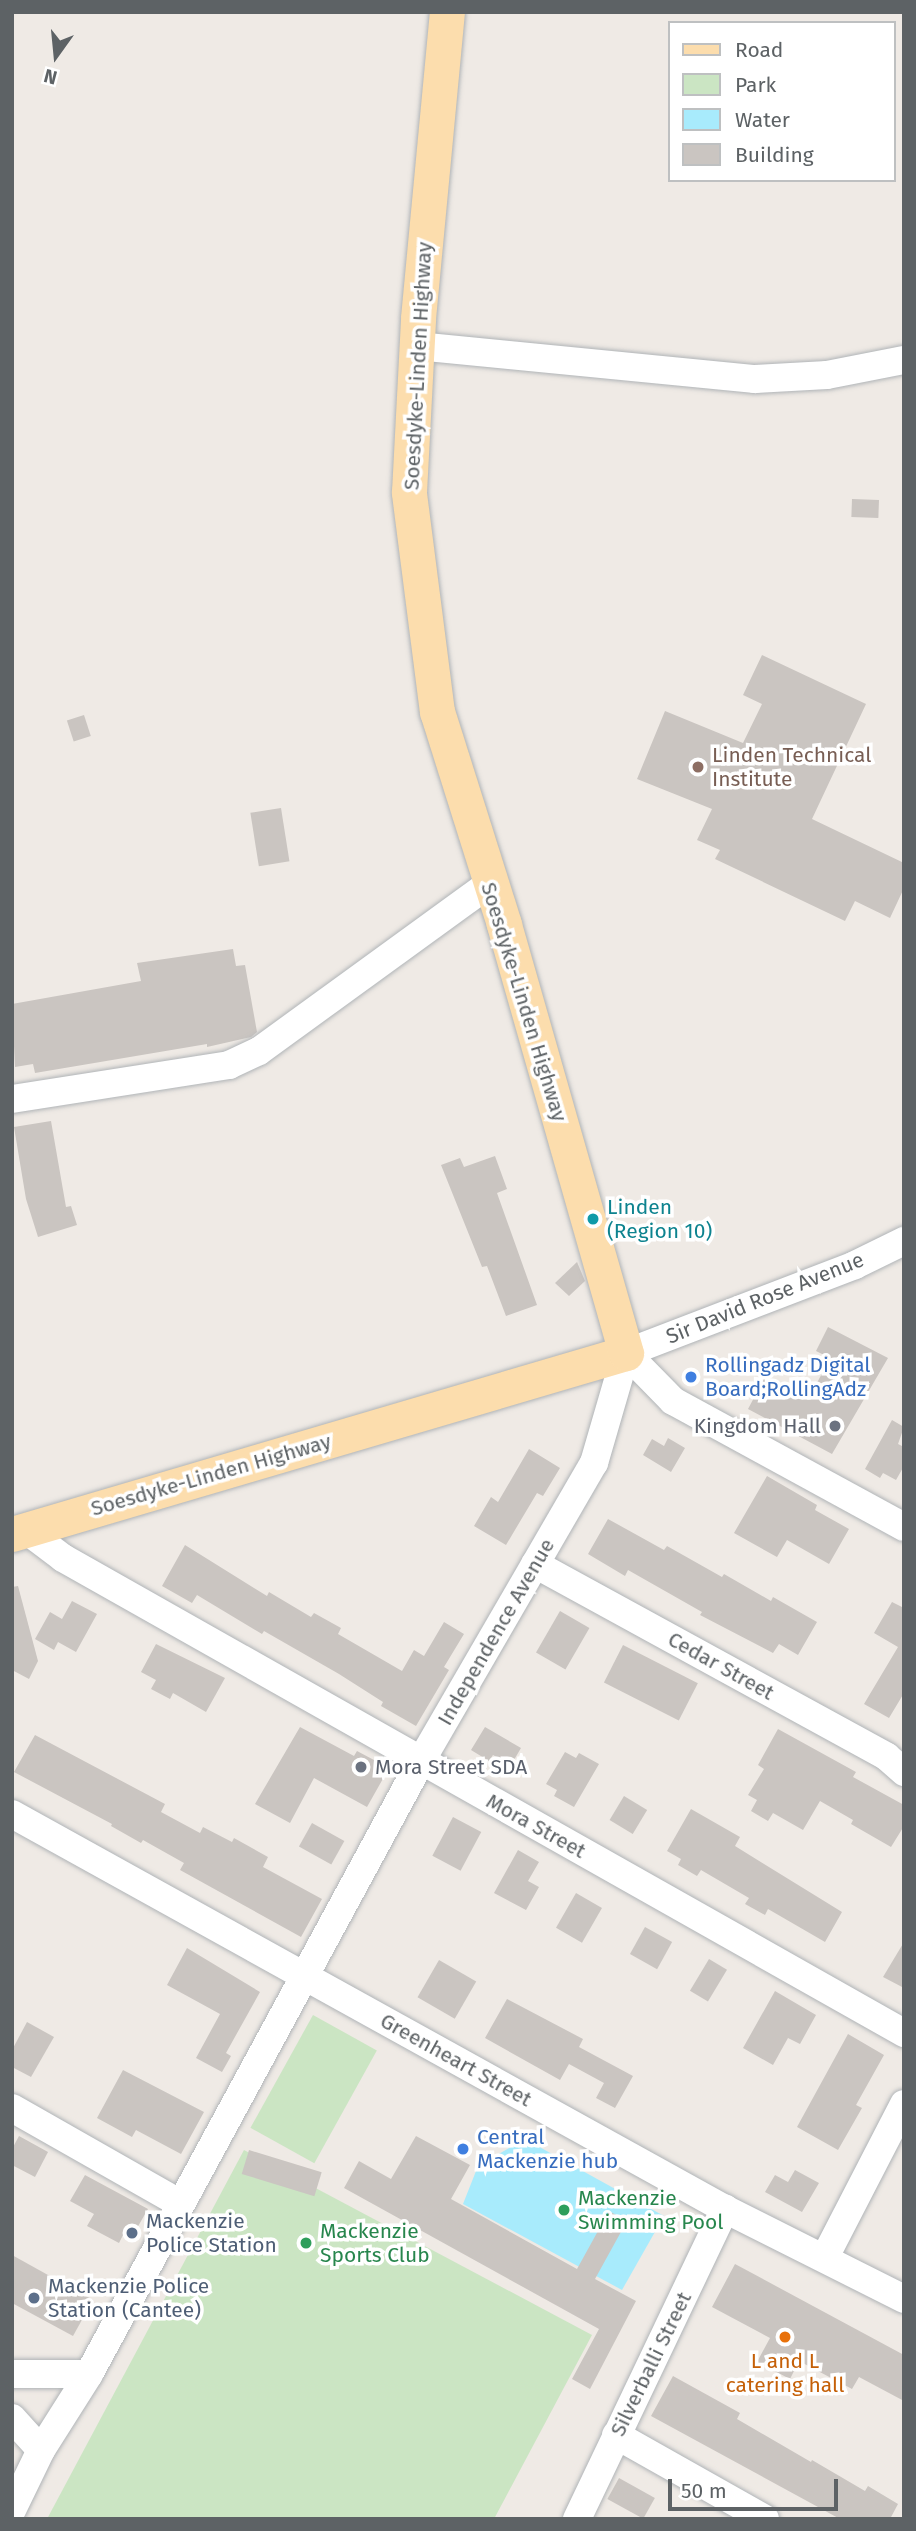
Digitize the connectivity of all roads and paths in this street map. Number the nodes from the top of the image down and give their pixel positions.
1 (447, 12) edge
2 (417, 346) junction
3 (904, 360) edge
4 (489, 884) junction
5 (12, 1099) edge
6 (904, 1241) edge
7 (626, 1353) junction
8 (904, 1527) edge
9 (19, 1532) edge
10 (535, 1564) junction
11 (421, 1761) junction
12 (904, 1772) edge
13 (12, 1814) edge
14 (305, 1977) junction
15 (904, 2033) edge
16 (904, 2104) edge
17 (12, 2108) edge
18 (179, 2203) junction
19 (725, 2209) junction
20 (825, 2257) junction
21 (904, 2299) edge
22 (12, 2374) edge
23 (89, 2374) junction
24 (12, 2418) edge
25 (616, 2435) junction
26 (41, 2449) junction
27 (12, 2510) edge
28 (577, 2519) edge
29 (765, 2519) edge

1 - 2 main road, Soesdyke-Linden Highway
2 - 3 street
2 - 4 main road, Soesdyke-Linden Highway
4 - 5 street
4 - 7 main road, Soesdyke-Linden Highway
6 - 7 street, Sir David Rose Avenue
7 - 8 street
7 - 9 main road, Soesdyke-Linden Highway
7 - 10 street, Independence Avenue
9 - 11 street, Mora Street
10 - 11 street, Independence Avenue
10 - 12 street, Cedar Street
11 - 14 street, Independence Avenue
11 - 15 street, Mora Street
13 - 14 street, Greenheart Street
14 - 18 street, Independence Avenue
14 - 19 street, Greenheart Street
16 - 20 street
17 - 18 street
18 - 23 street, Independence Avenue
19 - 20 street, Greenheart Street
19 - 25 street, Silverballi Street
20 - 21 street, Greenheart Street
22 - 23 street
23 - 26 street, Independence Avenue
24 - 26 street
25 - 28 street, Silverballi Street
25 - 29 street
26 - 27 street, Independence Avenue

